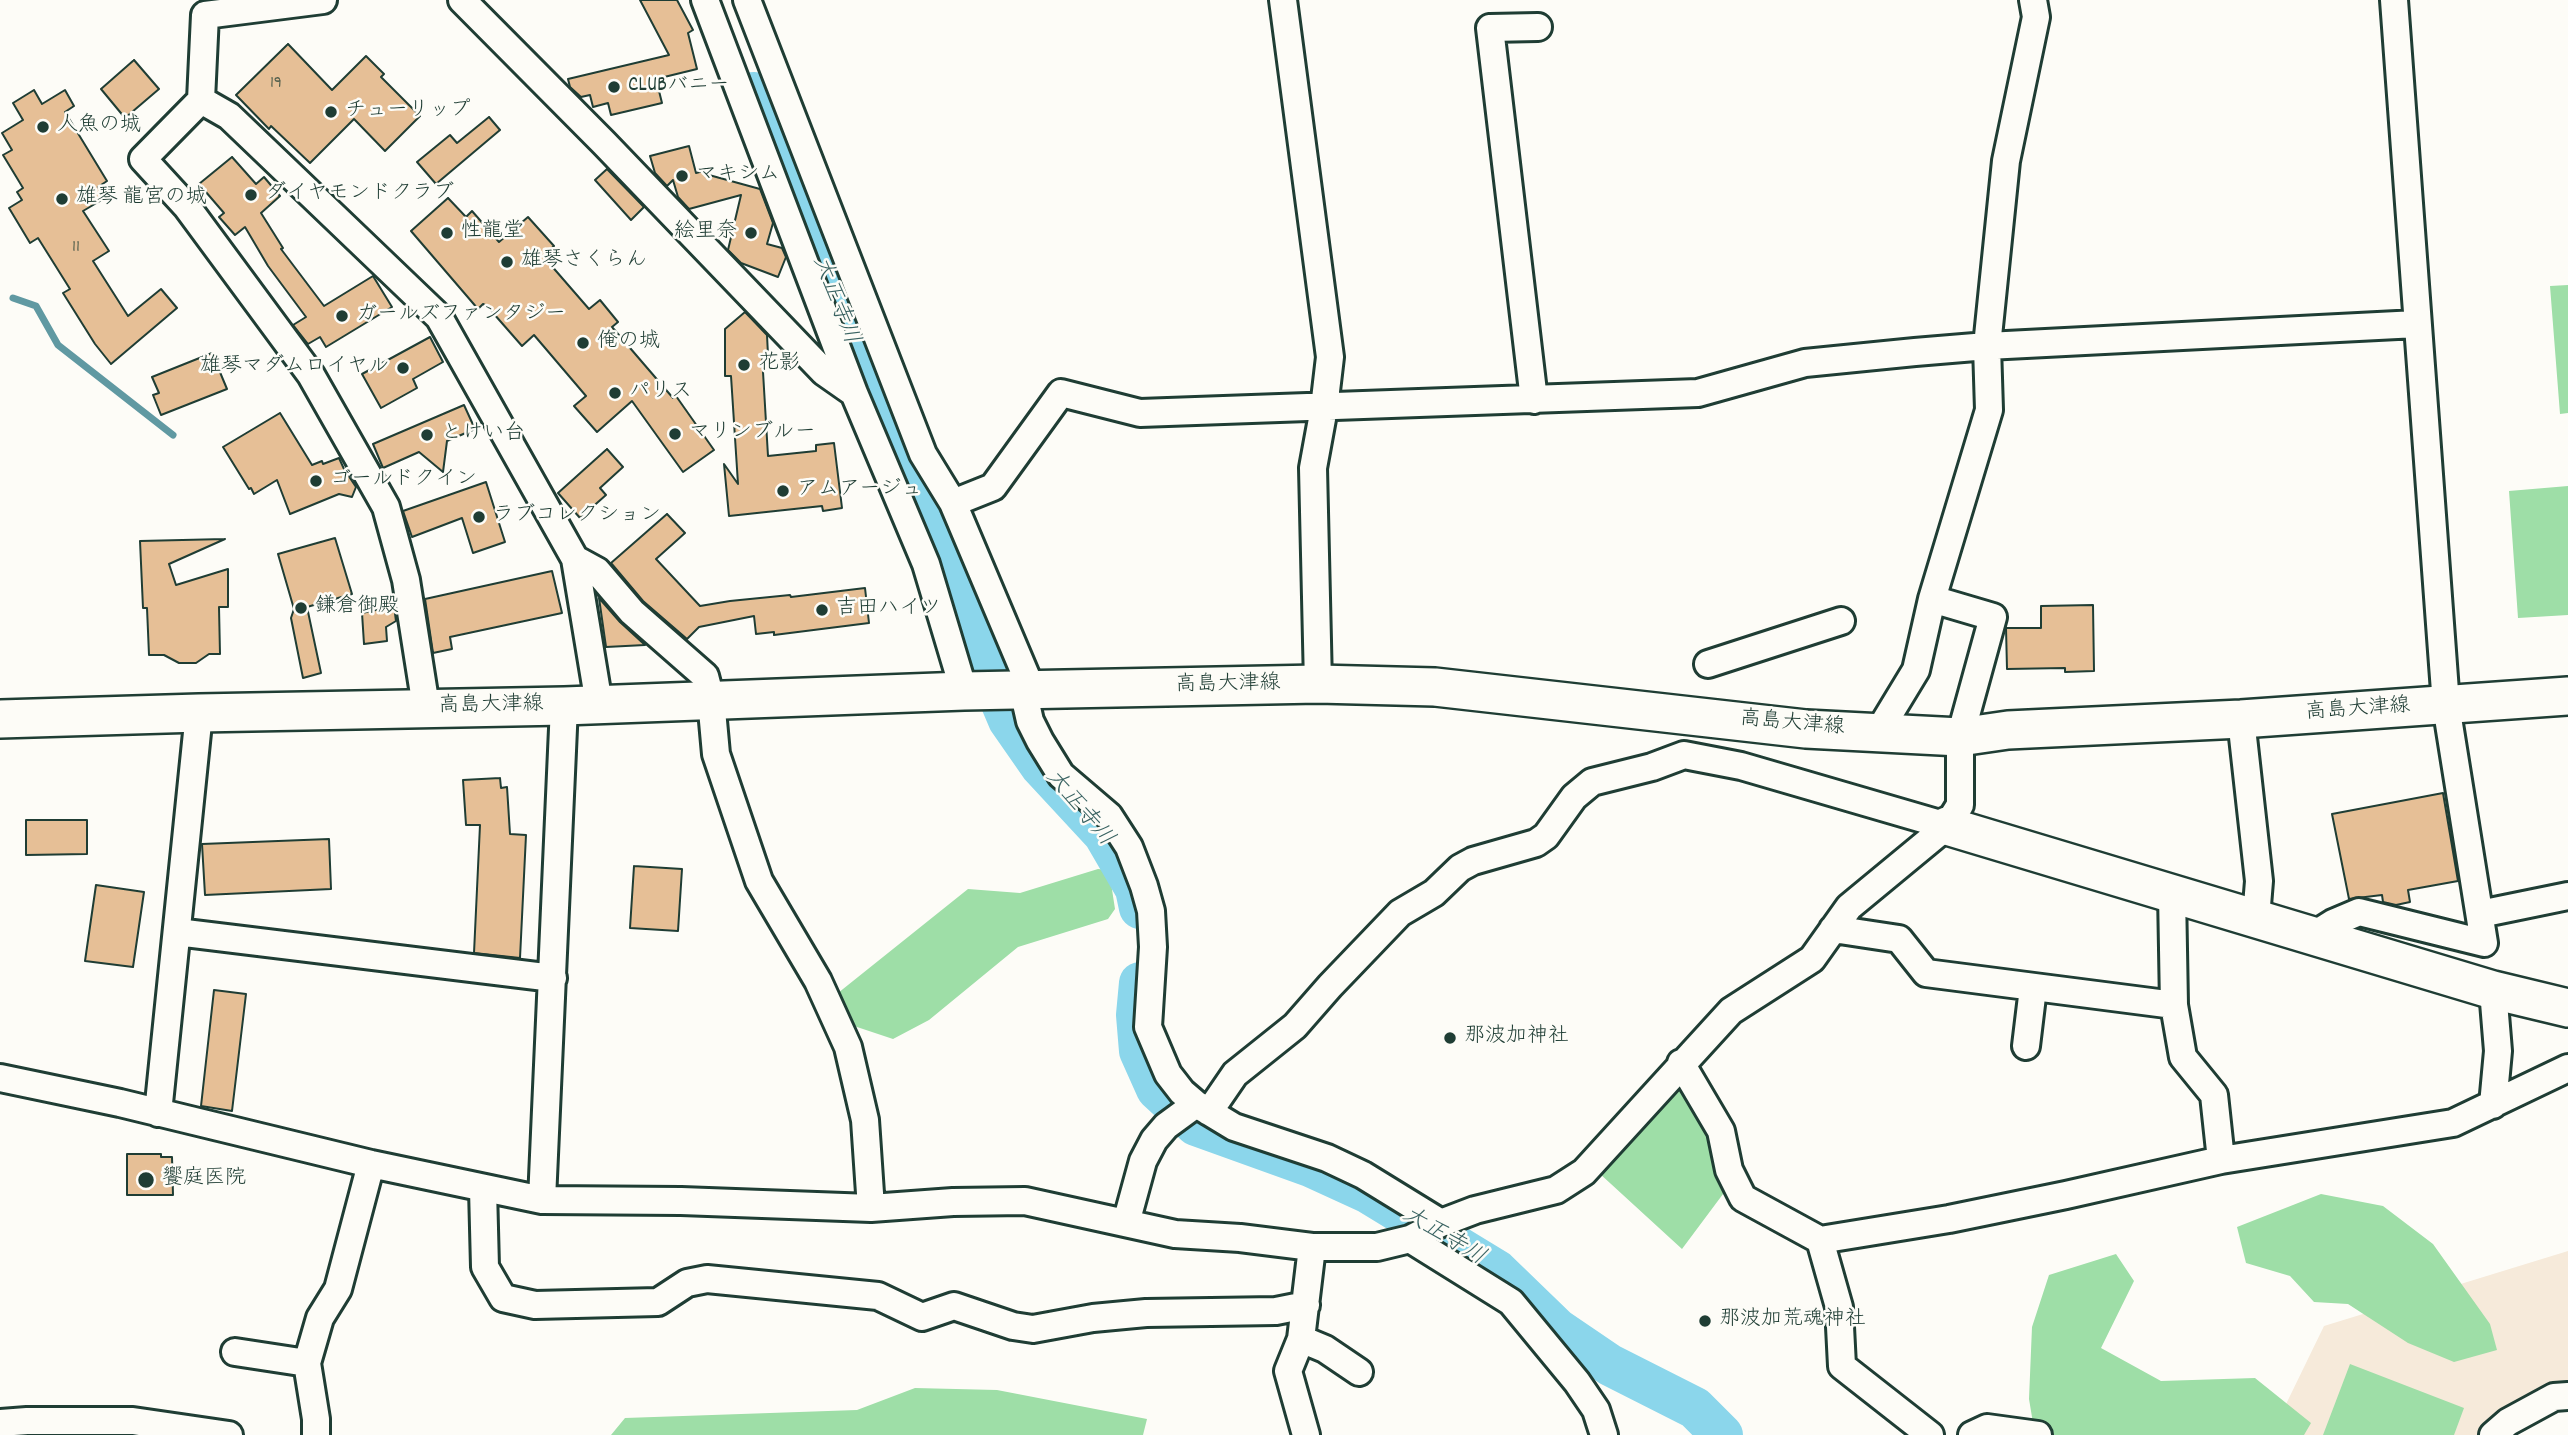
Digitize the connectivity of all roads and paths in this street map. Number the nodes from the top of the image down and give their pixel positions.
1 (323, 0) edge
2 (462, 0) edge
3 (705, 0) edge
4 (747, 0) edge
5 (1283, 0) edge
6 (2033, 0) edge
7 (2394, 0) edge
8 (1538, 27) dead end
9 (201, 100) junction
10 (2417, 324) junction
11 (1987, 345) junction
12 (855, 393) junction
13 (1534, 400) junction
14 (1324, 408) junction
15 (953, 503) junction
16 (575, 559) junction
17 (1931, 599) junction
18 (1841, 621) dead end
19 (1709, 664) dead end
20 (1318, 684) junction
21 (1003, 690) junction
22 (2568, 696) edge
23 (710, 699) junction
24 (581, 705) junction
25 (2446, 705) junction
26 (426, 707) junction
27 (199, 713) junction
28 (0, 719) edge
29 (2241, 719) junction
30 (1879, 731) junction
31 (1960, 737) junction
32 (1947, 826) junction
33 (2172, 893) junction
34 (2568, 896) edge
35 (2480, 914) junction
36 (2256, 918) junction
37 (1833, 929) junction
38 (177, 932) junction
39 (2314, 935) junction
40 (553, 978) junction
41 (2033, 988) junction
42 (2493, 990) junction
43 (2174, 1005) junction
44 (2568, 1007) edge
45 (2026, 1046) dead end
46 (1681, 1063) junction
47 (2568, 1068) edge
48 (0, 1078) edge
49 (2493, 1105) junction
50 (1192, 1111) junction
51 (158, 1113) junction
52 (2221, 1160) junction
53 (371, 1164) junction
54 (483, 1189) junction
55 (542, 1200) junction
56 (871, 1208) junction
57 (1126, 1223) junction
58 (1426, 1231) junction
59 (1820, 1240) junction
60 (1312, 1247) junction
61 (1306, 1305) junction
62 (1301, 1339) junction
63 (235, 1352) dead end
64 (307, 1363) junction
65 (1359, 1372) dead end
66 (2568, 1396) edge
67 (0, 1422) edge
68 (212, 1434) edge
69 (316, 1435) edge
70 (1306, 1435) edge
71 (1604, 1435) edge
72 (1930, 1435) edge
73 (1972, 1435) edge
74 (2038, 1435) edge
75 (2493, 1435) edge

1 - 9 street
2 - 12 street
3 - 12 street
4 - 15 street
5 - 14 street
6 - 11 street
7 - 10 street
8 - 13 street
9 - 16 street
9 - 26 street
10 - 11 street
10 - 25 street
11 - 13 street
11 - 17 street
12 - 21 street
13 - 14 street
14 - 15 street
14 - 20 street
15 - 21 street
16 - 23 street
16 - 24 street
17 - 30 street
17 - 31 street
18 - 19 street
20 - 21 main road, 高島大津線
20 - 30 main road, 高島大津線
21 - 23 main road, 高島大津線
21 - 50 street
22 - 25 main road, 高島大津線
23 - 24 main road, 高島大津線
23 - 56 street
24 - 26 main road, 高島大津線
24 - 40 street
25 - 29 main road, 高島大津線
25 - 35 street
26 - 27 main road, 高島大津線
27 - 28 main road, 高島大津線
27 - 38 street
29 - 31 main road, 高島大津線
29 - 36 street
30 - 31 main road, 高島大津線
31 - 32 street
32 - 33 main road
32 - 37 street
32 - 50 street
33 - 36 main road
33 - 43 street
34 - 35 street
35 - 39 street
36 - 39 main road
37 - 41 street
37 - 46 street
38 - 40 street
38 - 51 street
39 - 42 main road
40 - 55 street
41 - 43 street
41 - 45 street
42 - 44 main road
42 - 49 street
43 - 52 street
46 - 58 street
46 - 59 street
47 - 49 street
48 - 51 street
49 - 52 street
50 - 57 street
50 - 58 street
51 - 53 street
52 - 59 street
53 - 54 street
53 - 64 street
54 - 55 street
54 - 61 street
55 - 56 street
56 - 57 street
57 - 60 street
58 - 60 street
58 - 71 street
59 - 72 street
60 - 61 street
61 - 62 street
62 - 65 street
62 - 70 street
63 - 64 street
64 - 69 street
66 - 75 street
67 - 68 street
73 - 74 street

